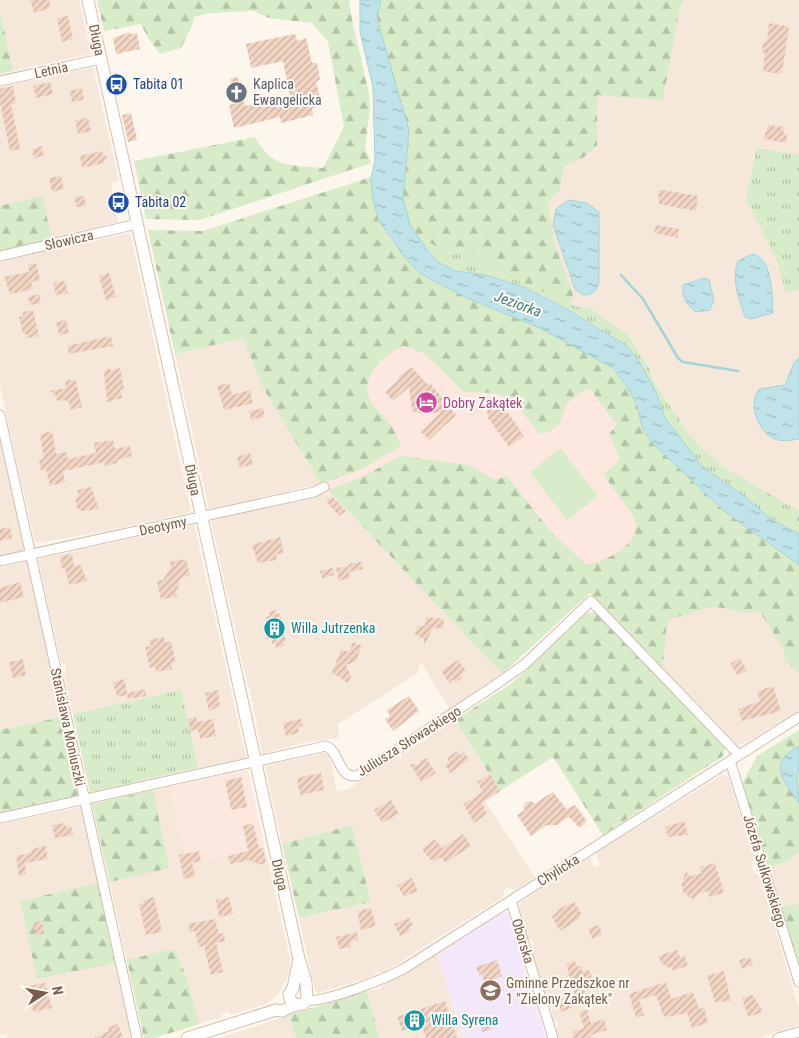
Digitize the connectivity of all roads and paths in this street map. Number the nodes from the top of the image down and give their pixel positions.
1 (88, 0) edge
2 (101, 59) junction
3 (0, 81) edge
4 (137, 224) junction
5 (0, 256) edge
6 (0, 415) edge
7 (324, 487) dead end
8 (201, 517) junction
9 (30, 555) junction
10 (0, 562) edge
11 (799, 717) edge
12 (734, 758) junction
13 (255, 762) junction
14 (84, 799) junction
15 (0, 818) edge
16 (511, 900) junction
17 (299, 959) junction
18 (799, 982) edge
19 (306, 995) junction
20 (292, 997) junction
21 (799, 1032) edge
22 (137, 1038) edge
23 (187, 1038) edge
24 (553, 1038) edge
25 (778, 1038) edge

1 - 2 street, Długa
2 - 3 street, Letnia
2 - 4 street, Długa
4 - 5 street, Słowicza
4 - 8 street, Długa
6 - 9 street, Stanisława Moniuszki
7 - 8 street, Deotymy
8 - 9 street, Deotymy
8 - 13 street, Długa
9 - 10 street, Deotymy
9 - 14 street, Stanisława Moniuszki
11 - 12 street, Chylicka
12 - 13 street, Juliusza Słowackiego
12 - 16 street, Chylicka
12 - 18 street, Józefa Sułkowskiego
13 - 14 street, Juliusza Słowackiego
13 - 17 street, Długa
14 - 15 street, Juliusza Słowackiego
14 - 22 street, Stanisława Moniuszki
16 - 19 street, Chylicka
16 - 24 street, Oborska
17 - 19 street, Długa
17 - 20 street, Długa
19 - 20 street
19 - 20 street
20 - 23 street
21 - 25 street

